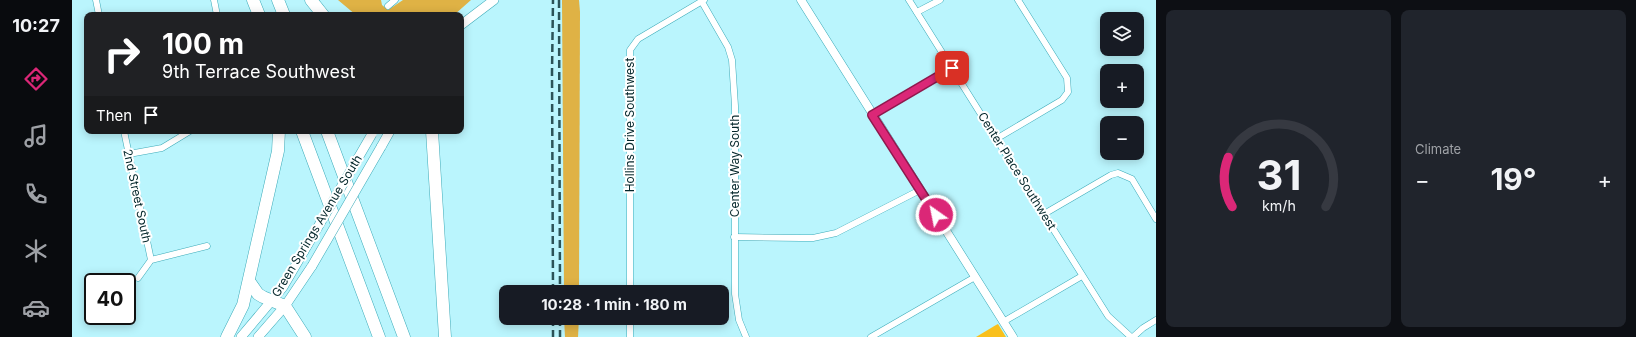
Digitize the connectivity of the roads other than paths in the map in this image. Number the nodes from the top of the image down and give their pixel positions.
1 (96, 0) edge
2 (214, 0) edge
3 (278, 0) edge
4 (311, 0) edge
5 (395, 0) edge
6 (494, 0) edge
7 (801, 0) edge
8 (909, 0) edge
9 (940, 0) edge
10 (1018, 0) edge
11 (703, 1) edge
12 (388, 6) dead end
13 (98, 12) edge
14 (216, 12) edge
15 (283, 12) edge
16 (321, 12) edge
17 (917, 12) junction
18 (464, 23) edge
19 (952, 68) junction
20 (872, 115) junction
21 (125, 134) edge
22 (185, 134) edge
23 (279, 134) edge
24 (303, 134) edge
25 (328, 134) edge
26 (372, 134) edge
27 (388, 134) edge
28 (432, 134) edge
29 (996, 139) junction
30 (129, 154) junction
31 (920, 190) junction
32 (1044, 214) junction
33 (1156, 219) edge
34 (734, 237) junction
35 (207, 246) dead end
36 (151, 260) junction
37 (1082, 276) junction
38 (975, 277) junction
39 (138, 278) dead end
40 (249, 281) junction
41 (630, 285) edge
42 (272, 300) junction
43 (285, 306) junction
44 (1156, 320) edge
45 (1003, 322) junction
46 (630, 325) edge
47 (227, 337) edge
48 (241, 337) edge
49 (258, 337) edge
50 (305, 337) edge
51 (379, 337) edge
52 (404, 337) edge
53 (446, 337) edge
54 (630, 337) edge
55 (746, 337) edge
56 (873, 337) edge
57 (1013, 337) edge
58 (1132, 337) edge

1 - 13 street
2 - 14 street
3 - 15 highway
4 - 16 highway
5 - 12 street
6 - 18 main road
7 - 20 street
8 - 17 street, Center Place Southwest
9 - 17 street
10 - 29 street
11 - 34 street, Center Way South
11 - 41 street, Hollins Drive Southwest
17 - 19 street, Center Place Southwest
19 - 20 street
19 - 29 street, Center Place Southwest
20 - 31 street
21 - 30 street, 2nd Street South
22 - 30 street
23 - 40 highway
24 - 51 highway
25 - 52 highway
26 - 42 main road, Green Springs Avenue South, bridge
27 - 43 main road, Green Springs Avenue South, bridge
28 - 53 highway
29 - 32 street, Center Place Southwest
30 - 36 street, 2nd Street South
31 - 34 street
31 - 38 street
32 - 33 street
32 - 37 street, Center Place Southwest
34 - 55 street, Center Way South
35 - 36 street
36 - 39 street
37 - 45 street
37 - 58 street, Center Place Southwest
38 - 45 street
38 - 56 street
40 - 42 highway
40 - 47 highway
42 - 43 highway
42 - 48 main road, Green Springs Avenue South
43 - 49 main road, Green Springs Avenue South
43 - 50 highway
44 - 58 street
45 - 57 street
46 - 54 street

